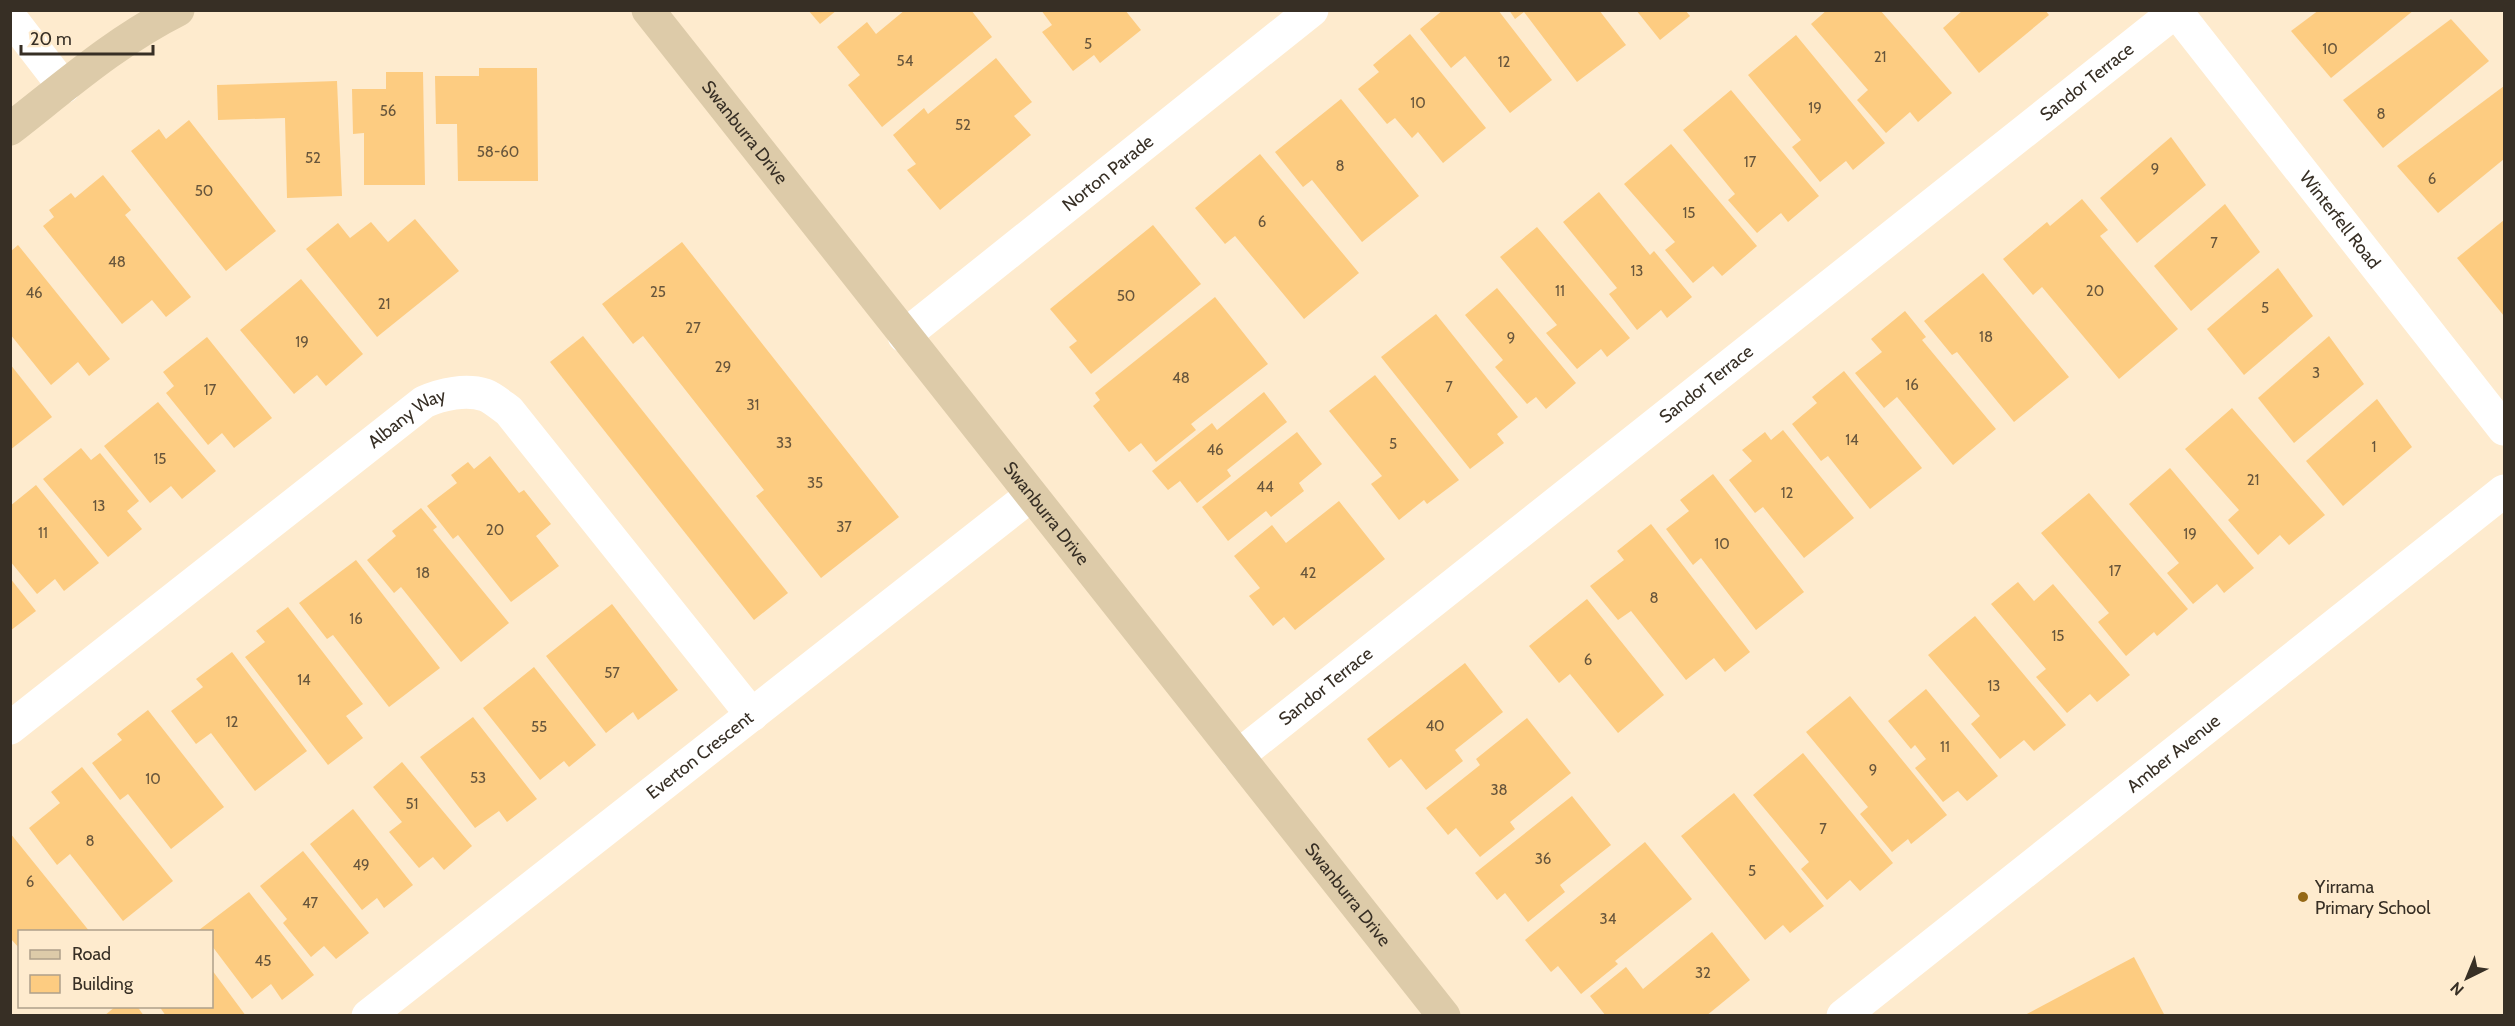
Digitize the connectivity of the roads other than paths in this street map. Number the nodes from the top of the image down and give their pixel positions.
1 (178, 10) edge
2 (648, 10) edge
3 (1312, 10) edge
4 (2176, 11) edge
5 (10, 17) edge
6 (64, 87) junction
7 (10, 129) edge
8 (904, 336) junction
9 (2505, 429) edge
10 (2505, 491) edge
11 (1030, 496) junction
12 (752, 715) junction
13 (10, 729) edge
14 (1238, 756) junction
15 (368, 1016) edge
16 (1444, 1016) edge
17 (1843, 1016) edge

1 - 6 street
2 - 8 street, Swanburra Drive
3 - 8 street, Norton Parade
4 - 9 street, Winterfell Road
4 - 14 street, Sandor Terrace
5 - 6 street
6 - 7 street
8 - 11 street, Swanburra Drive
10 - 17 street, Amber Avenue
11 - 12 street, Everton Crescent
11 - 14 street, Swanburra Drive
12 - 13 street, Albany Way
12 - 15 street, Everton Crescent
14 - 16 street, Swanburra Drive

